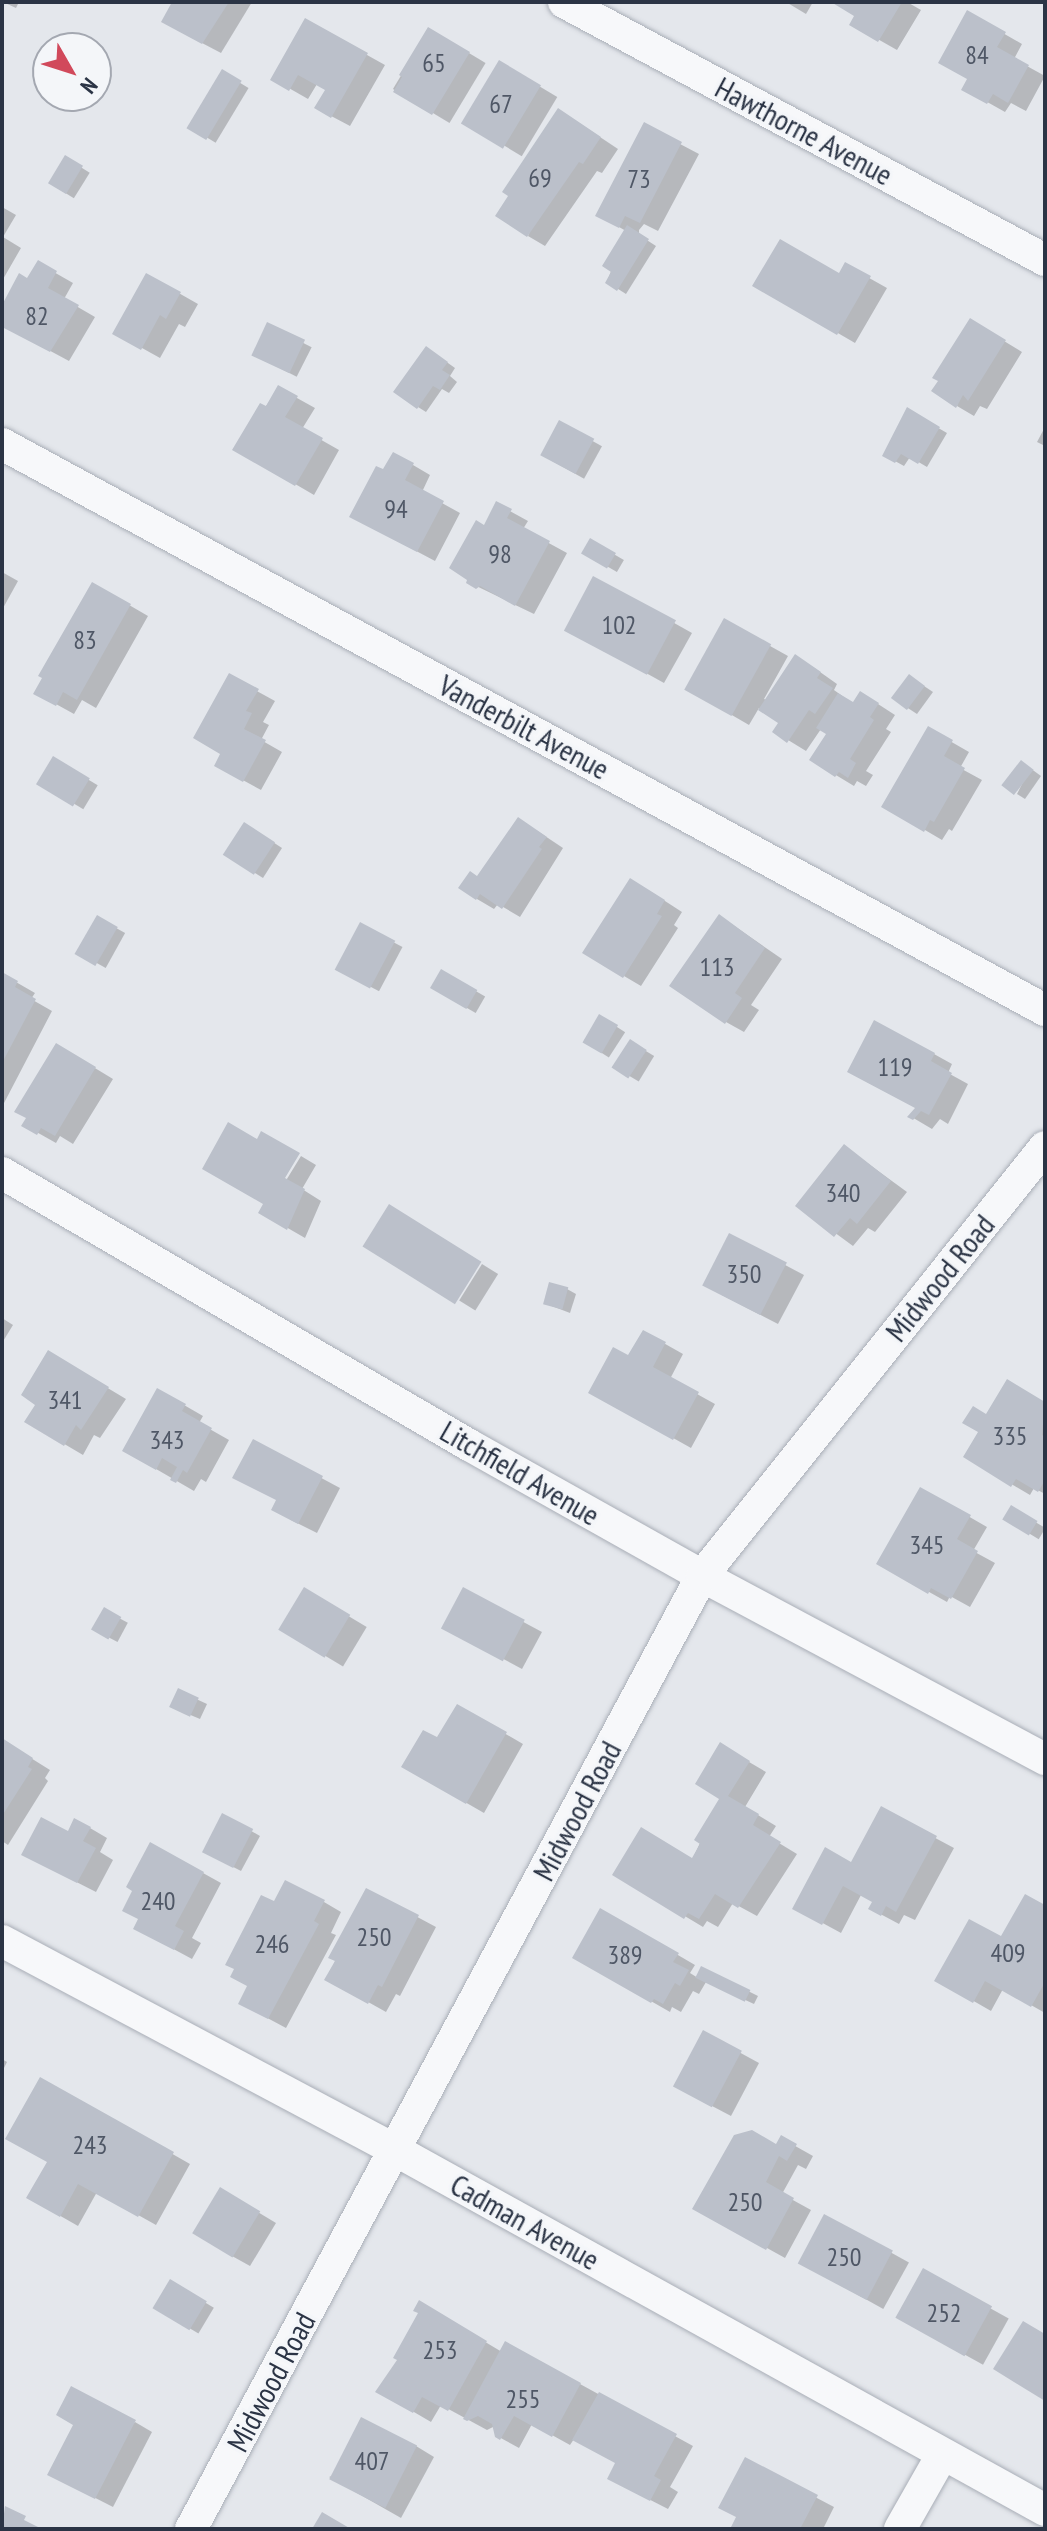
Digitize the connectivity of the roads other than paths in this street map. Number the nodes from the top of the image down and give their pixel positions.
1 (564, 2) edge
2 (1045, 260) edge
3 (2, 444) edge
4 (1045, 1010) edge
5 (1045, 1147) edge
6 (2, 1173) edge
7 (702, 1576) junction
8 (1045, 1759) edge
9 (2, 1941) edge
10 (395, 2150) junction
11 (942, 2455) junction
12 (1045, 2510) edge
13 (191, 2529) edge
14 (900, 2529) edge

1 - 2 street, Hawthorne Avenue
3 - 4 street, Vanderbilt Avenue
5 - 7 street, Midwood Road
6 - 7 street, Litchfield Avenue
7 - 8 street, Litchfield Avenue
7 - 10 street, Midwood Road
9 - 10 street, Cadman Avenue
10 - 11 street, Cadman Avenue
10 - 13 street, Midwood Road
11 - 12 street, Cadman Avenue
11 - 14 street

